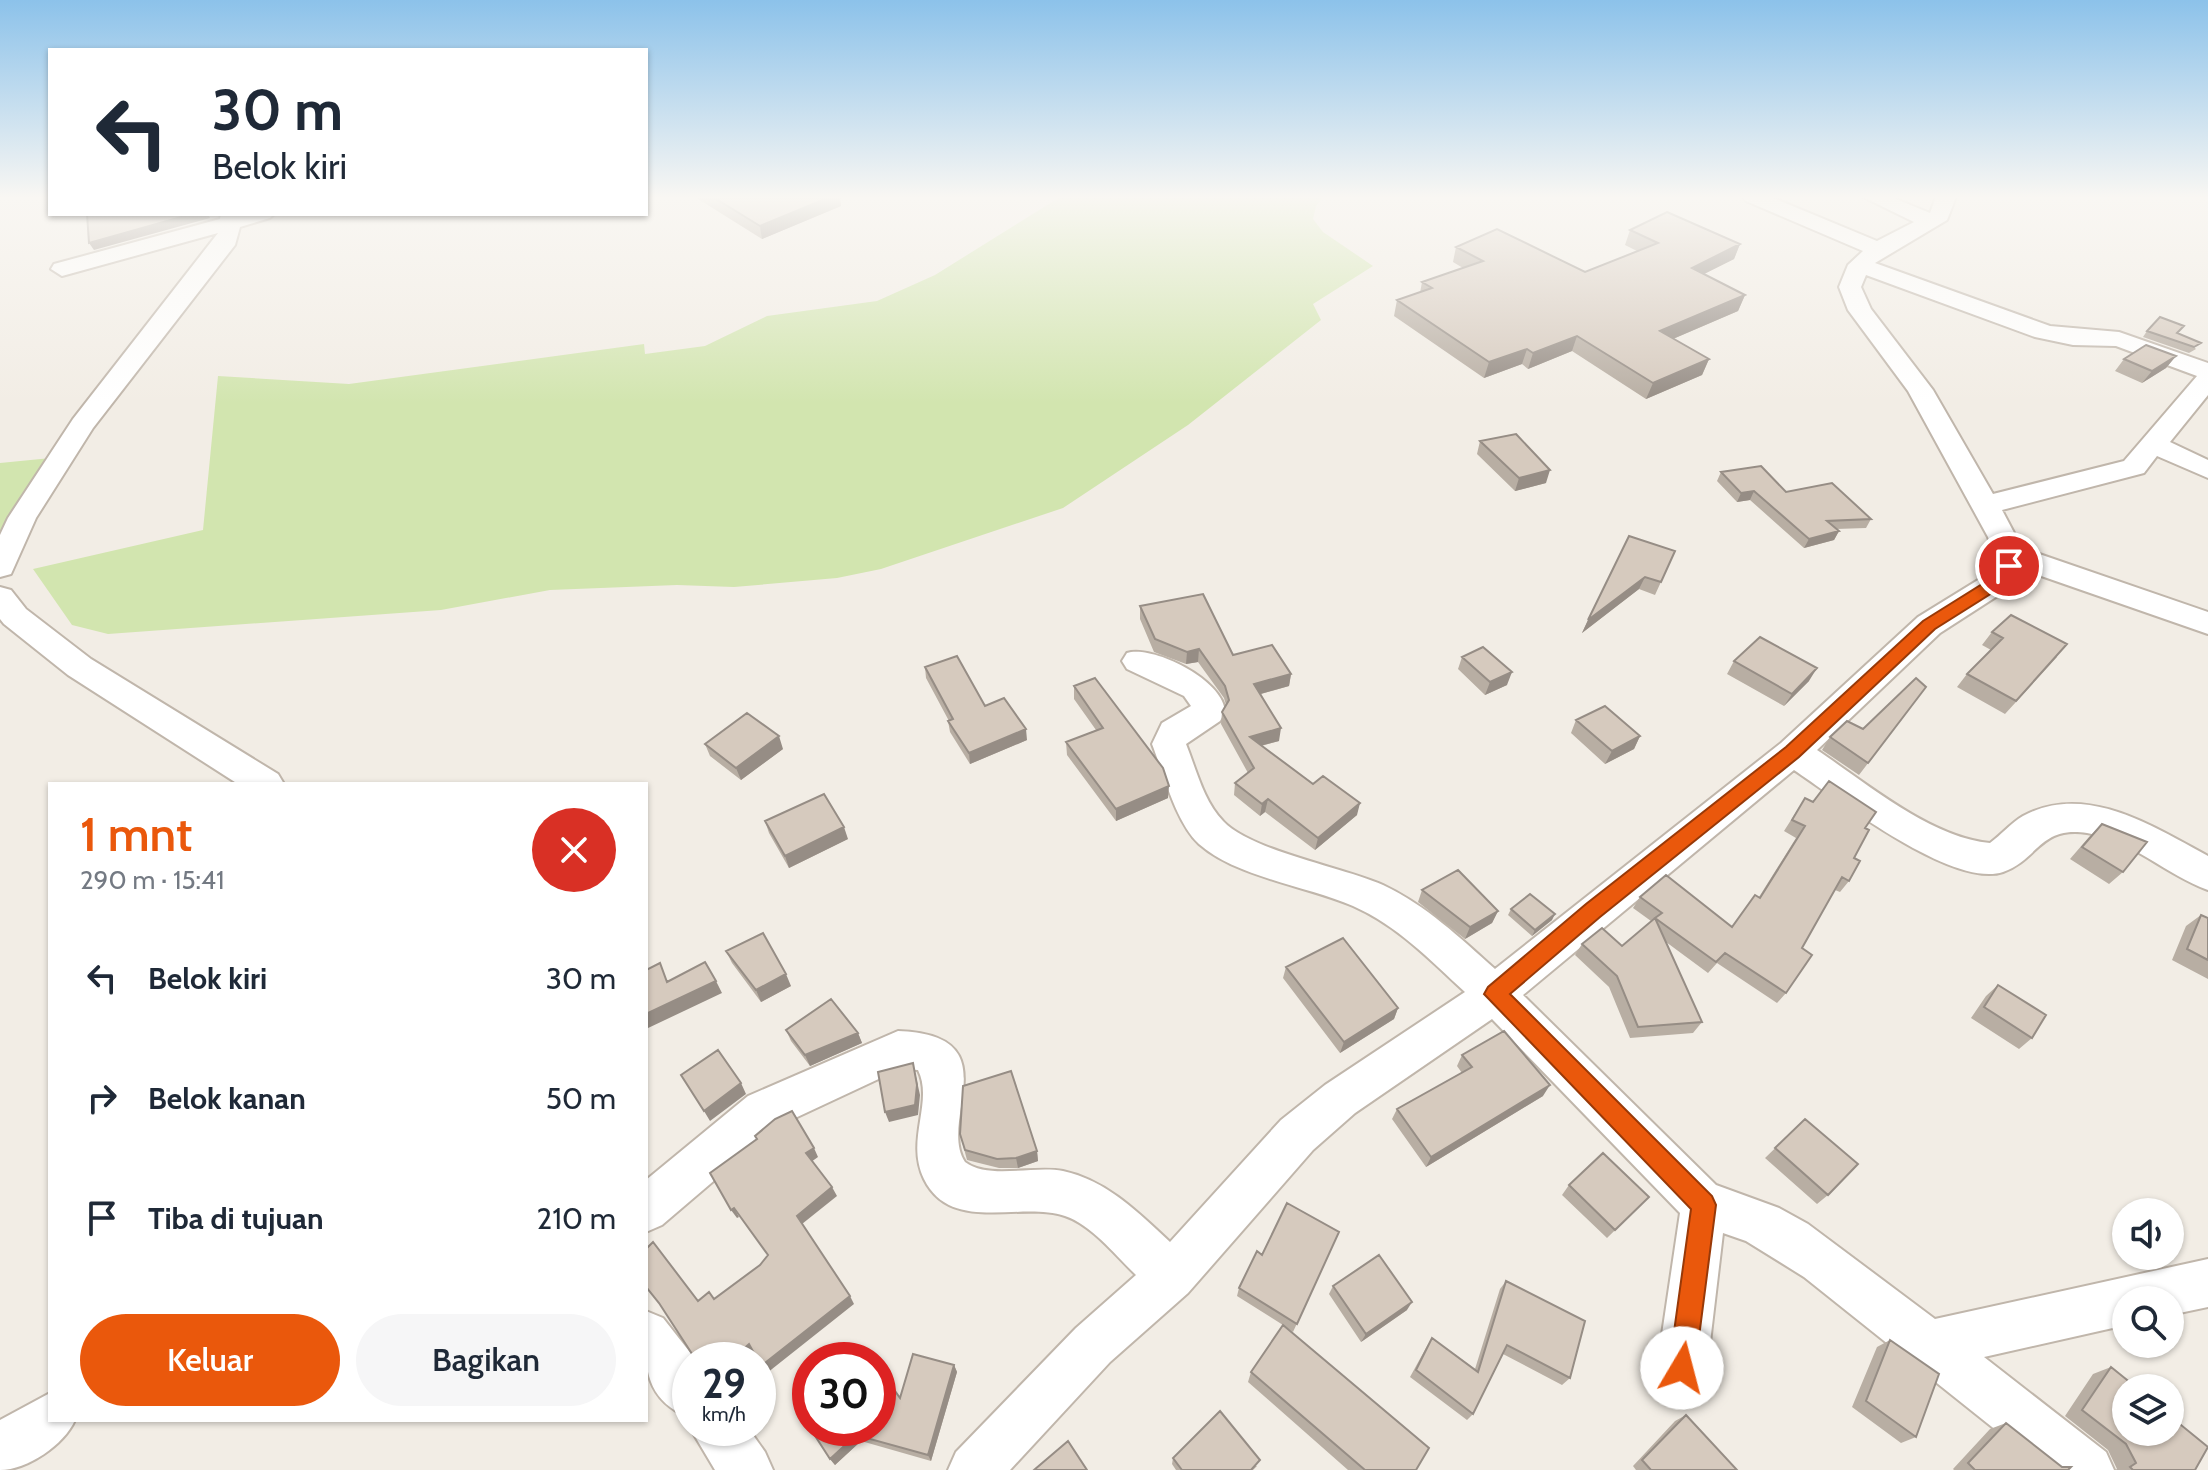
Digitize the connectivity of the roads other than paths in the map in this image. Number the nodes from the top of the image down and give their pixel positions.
1 (73, 266) edge
2 (208, 266) edge
3 (1863, 266) edge
4 (1888, 266) edge
5 (62, 269) dead end
6 (2208, 372) edge
7 (2208, 379) edge
8 (2153, 444) junction
9 (2208, 470) edge
10 (1986, 505) junction
11 (2009, 554) junction
12 (0, 567) edge
13 (0, 597) edge
14 (2208, 623) edge
15 (1138, 661) dead end
16 (1793, 752) junction
17 (263, 782) edge
18 (2208, 874) edge
19 (1495, 994) junction
20 (1704, 1205) junction
21 (648, 1207) edge
22 (1171, 1276) junction
23 (2208, 1283) edge
24 (2184, 1288) edge
25 (2112, 1304) edge
26 (648, 1338) edge
27 (1928, 1345) junction
28 (1682, 1368) dead end
29 (672, 1369) edge
30 (48, 1419) edge
31 (729, 1446) edge
32 (0, 1450) edge
33 (747, 1470) edge
34 (974, 1470) edge
35 (2088, 1470) edge

1 - 5 street
2 - 12 street
3 - 10 street
4 - 6 street
7 - 8 street
8 - 9 street
8 - 10 street
10 - 11 street
11 - 14 street
11 - 16 street
13 - 17 street
15 - 19 street
16 - 18 street
16 - 19 street
19 - 20 street
19 - 22 street
20 - 27 street
20 - 28 street
21 - 22 street
22 - 34 street
23 - 24 street
25 - 27 street
26 - 29 street
27 - 35 street
30 - 32 street
31 - 33 street

